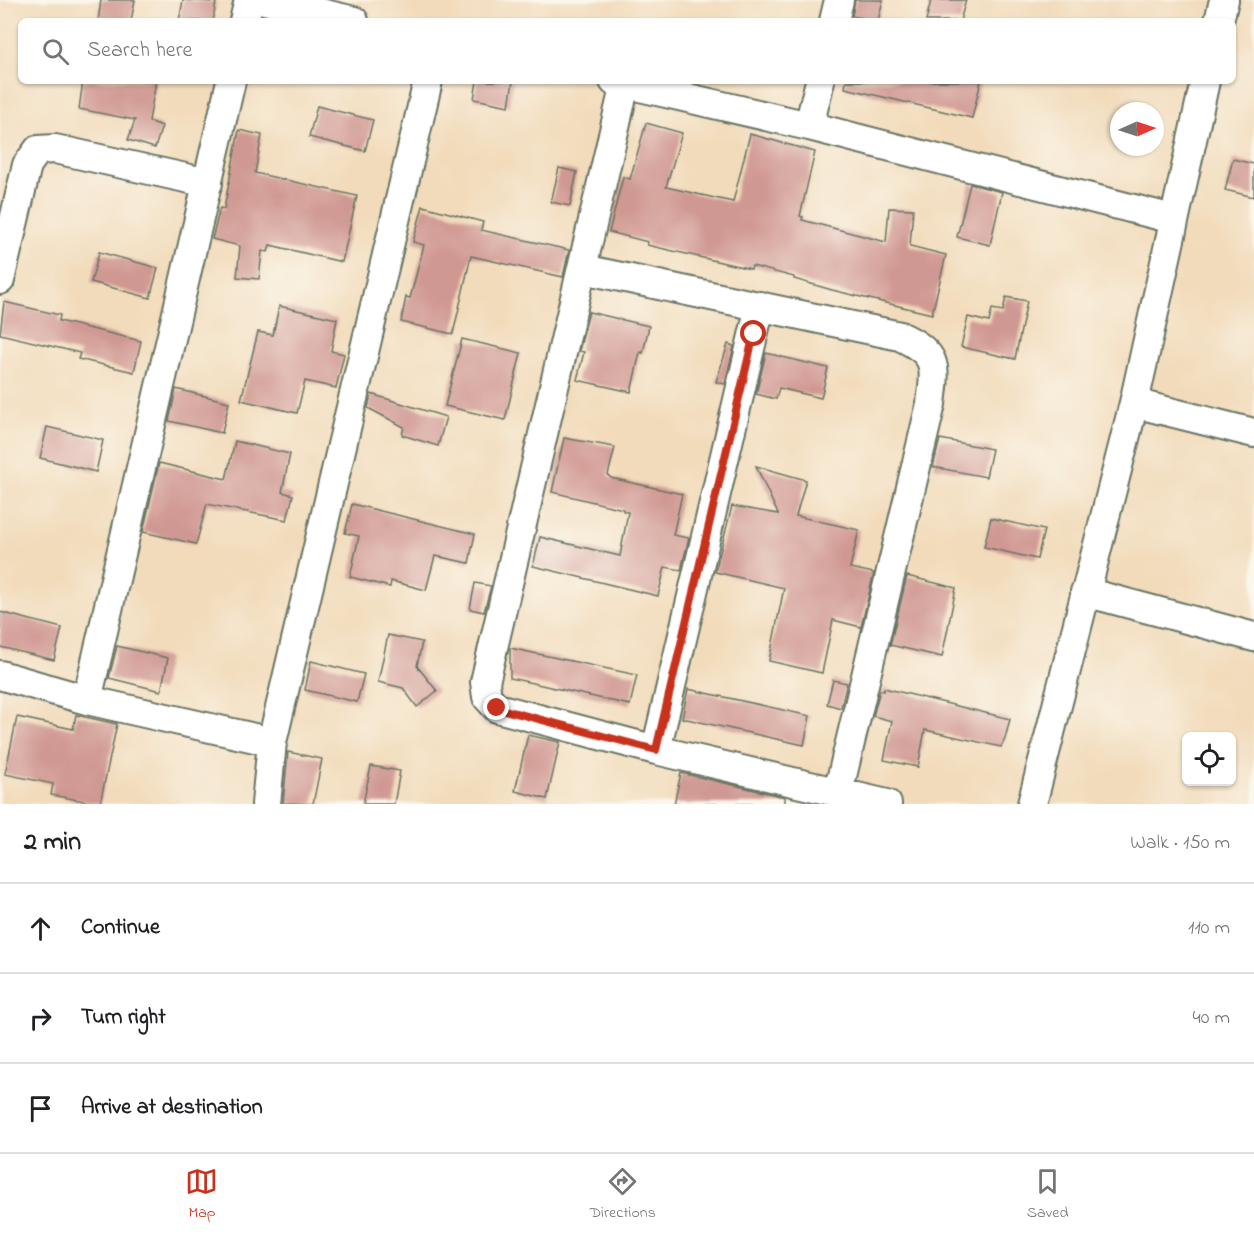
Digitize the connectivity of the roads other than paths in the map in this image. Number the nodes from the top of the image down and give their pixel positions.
1 (249, 0) edge
2 (265, 0) edge
3 (839, 0) edge
4 (1224, 0) edge
5 (245, 18) edge
6 (341, 18) edge
7 (835, 18) edge
8 (1220, 18) edge
9 (230, 84) edge
10 (427, 84) edge
11 (619, 84) edge
12 (628, 84) edge
13 (819, 84) edge
14 (1204, 84) edge
15 (809, 126) junction
16 (208, 183) junction
17 (1173, 219) junction
18 (583, 269) junction
19 (0, 280) edge
20 (760, 306) junction
21 (1134, 403) junction
22 (1254, 433) edge
23 (1085, 592) junction
24 (1254, 637) edge
25 (0, 675) edge
26 (87, 700) junction
27 (272, 742) junction
28 (656, 750) junction
29 (838, 792) junction
30 (266, 804) edge
31 (887, 804) edge
32 (1032, 804) edge

1 - 5 street
2 - 6 street
3 - 7 street
4 - 8 street
9 - 16 street
10 - 27 street
11 - 18 street
12 - 15 street
13 - 15 street
14 - 17 street
15 - 17 street
16 - 19 street
16 - 26 street
17 - 21 street
18 - 20 street
18 - 28 street
20 - 28 street
20 - 29 street
21 - 22 street
21 - 23 street
23 - 24 street
23 - 32 street
25 - 26 street
26 - 27 street
27 - 30 street
28 - 29 street
29 - 31 street

